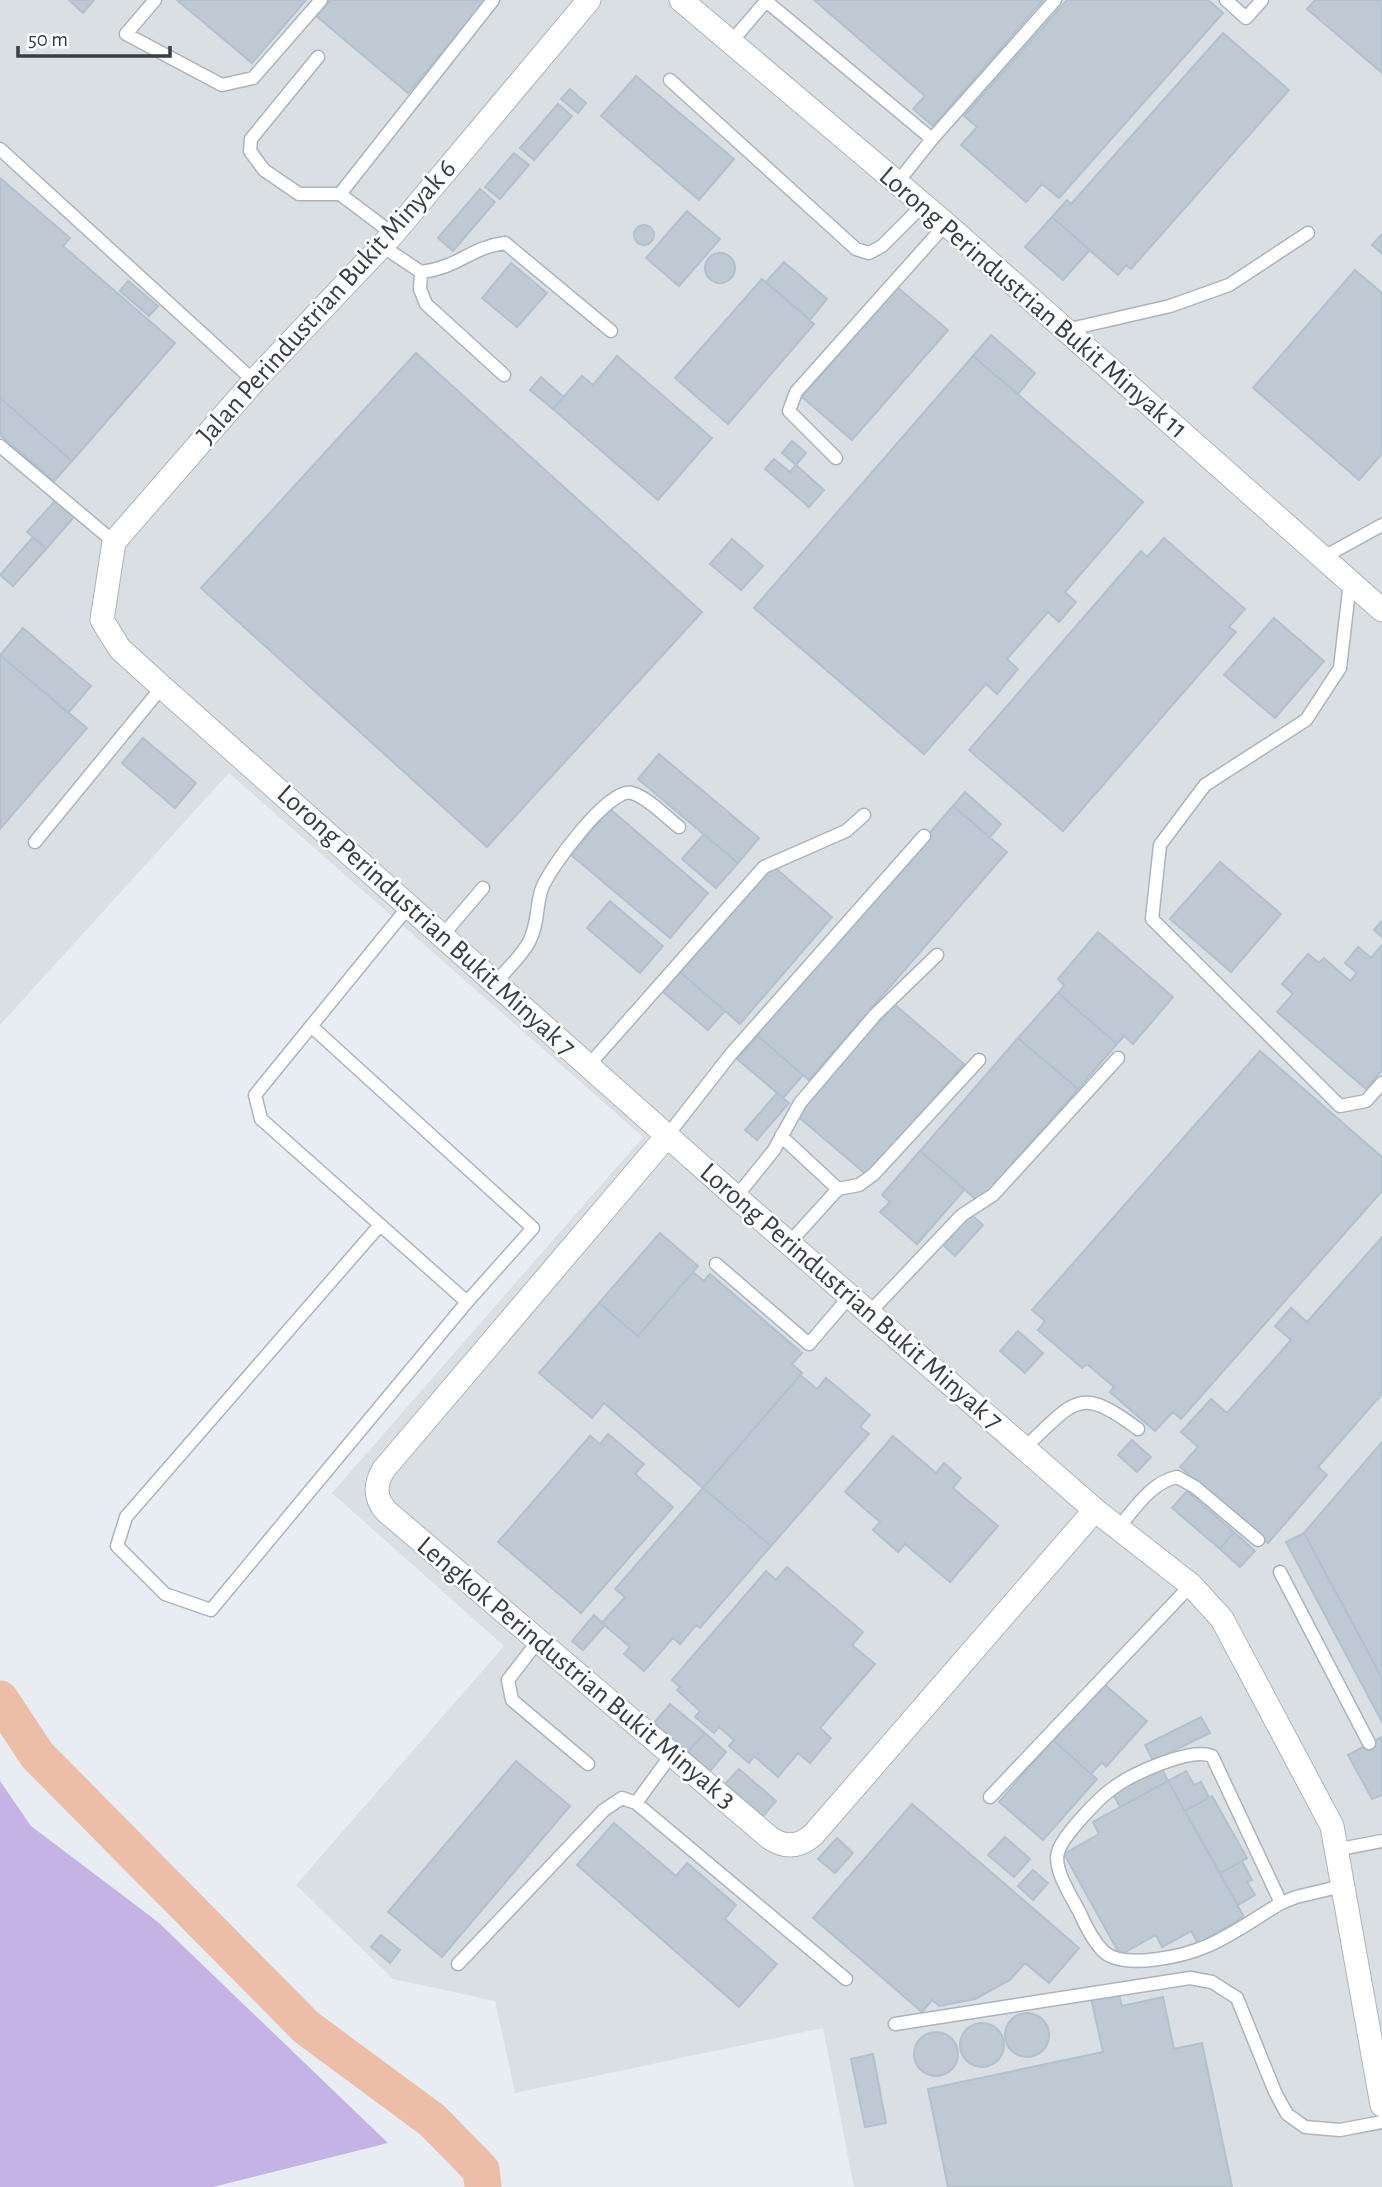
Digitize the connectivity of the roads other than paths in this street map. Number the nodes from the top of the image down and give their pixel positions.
1 (155, 0) edge
2 (321, 0) edge
3 (493, 0) edge
4 (589, 0) edge
5 (681, 0) edge
6 (1055, 0) edge
7 (1226, 0) edge
8 (1262, 0) edge
9 (767, 1) edge
10 (731, 42) junction
11 (318, 57) dead end
12 (670, 80) dead end
13 (932, 139) junction
14 (0, 149) edge
15 (897, 183) junction
16 (340, 194) junction
17 (923, 205) junction
18 (946, 224) junction
19 (1308, 233) dead end
20 (387, 240) junction
21 (421, 272) junction
22 (1065, 330) junction
23 (611, 331) dead end
24 (504, 375) dead end
25 (254, 381) junction
26 (0, 446) edge
27 (836, 458) dead end
28 (1382, 525) edge
29 (114, 542) junction
30 (1322, 558) junction
31 (1350, 582) junction
32 (1382, 610) edge
33 (162, 687) junction
34 (864, 815) dead end
35 (679, 827) dead end
36 (924, 836) dead end
37 (35, 842) dead end
38 (482, 888) dead end
39 (408, 906) junction
40 (442, 936) junction
41 (937, 955) dead end
42 (495, 983) junction
43 (311, 1026) junction
44 (1118, 1058) dead end
45 (979, 1059) dead end
46 (588, 1066) junction
47 (1382, 1083) edge
48 (667, 1136) junction
49 (781, 1136) junction
50 (838, 1189) junction
51 (736, 1197) junction
52 (380, 1225) junction
53 (789, 1243) junction
54 (716, 1264) dead end
55 (850, 1296) junction
56 (467, 1302) junction
57 (869, 1313) junction
58 (1138, 1429) dead end
59 (1024, 1448) junction
60 (1095, 1510) junction
61 (1117, 1529) junction
62 (1258, 1540) dead end
63 (1280, 1572) dead end
64 (1191, 1585) junction
65 (538, 1641) junction
66 (1369, 1743) dead end
67 (671, 1755) junction
68 (588, 1764) dead end
69 (990, 1797) dead end
70 (636, 1802) junction
71 (1382, 1841) edge
72 (1335, 1850) junction
73 (1342, 1886) junction
74 (1281, 1903) junction
75 (458, 1964) dead end
76 (846, 1979) dead end
77 (895, 2024) dead end
78 (1382, 2105) edge
79 (1382, 2122) edge

1 - 2 lane
3 - 16 lane
4 - 20 street, Jalan Perindustrian Bukit Minyak 6
5 - 10 street, Lorong Perindustrian Bukit Minyak 11
6 - 13 lane
7 - 8 lane
9 - 10 lane
9 - 13 lane
10 - 15 street, Lorong Perindustrian Bukit Minyak 11
11 - 16 lane
12 - 17 lane
13 - 15 lane
14 - 25 lane
15 - 17 street, Lorong Perindustrian Bukit Minyak 11
16 - 20 lane
17 - 18 street, Lorong Perindustrian Bukit Minyak 11
18 - 22 street, Lorong Perindustrian Bukit Minyak 11
18 - 27 lane
19 - 22 lane
20 - 21 lane
20 - 25 street, Jalan Perindustrian Bukit Minyak 6
21 - 23 lane
21 - 24 lane
22 - 30 street, Lorong Perindustrian Bukit Minyak 11
25 - 29 street, Jalan Perindustrian Bukit Minyak 6
26 - 29 lane
28 - 30 lane
29 - 33 street, Lorong Perindustrian Bukit Minyak 7
30 - 31 street, Lorong Perindustrian Bukit Minyak 11
31 - 32 street, Lorong Perindustrian Bukit Minyak 11
31 - 47 lane
33 - 37 lane
33 - 39 street, Lorong Perindustrian Bukit Minyak 7
34 - 46 lane
35 - 42 lane
36 - 48 lane
38 - 40 lane
39 - 40 street, Lorong Perindustrian Bukit Minyak 7
39 - 43 lane
40 - 42 street, Lorong Perindustrian Bukit Minyak 7
41 - 49 lane
42 - 46 street, Lorong Perindustrian Bukit Minyak 7
43 - 52 lane
43 - 56 lane
44 - 57 lane
45 - 50 lane
46 - 48 street, Lorong Perindustrian Bukit Minyak 7
48 - 51 street, Lorong Perindustrian Bukit Minyak 7
48 - 65 street, Lengkok Perindustrian Bukit Minyak 3
49 - 50 lane
49 - 51 lane
50 - 53 lane
51 - 53 street, Lorong Perindustrian Bukit Minyak 7
52 - 56 lane
52 - 56 lane
53 - 55 street, Lorong Perindustrian Bukit Minyak 7
54 - 55 lane
55 - 57 street, Lorong Perindustrian Bukit Minyak 7
57 - 59 street, Lorong Perindustrian Bukit Minyak 7
58 - 59 lane
59 - 60 street, Lorong Perindustrian Bukit Minyak 7
60 - 61 street, Lorong Perindustrian Bukit Minyak 7
60 - 67 street, Lengkok Perindustrian Bukit Minyak 3
61 - 62 lane
61 - 64 street, Lorong Perindustrian Bukit Minyak 7
63 - 66 lane
64 - 69 lane
64 - 72 street, Lorong Perindustrian Bukit Minyak 7
65 - 67 street, Lengkok Perindustrian Bukit Minyak 3
65 - 68 lane
67 - 70 lane
70 - 75 lane
70 - 76 lane
71 - 72 lane
72 - 73 street, Lorong Perindustrian Bukit Minyak 7
73 - 74 lane
73 - 78 street, Lorong Perindustrian Bukit Minyak 7
74 - 74 lane
77 - 79 lane

